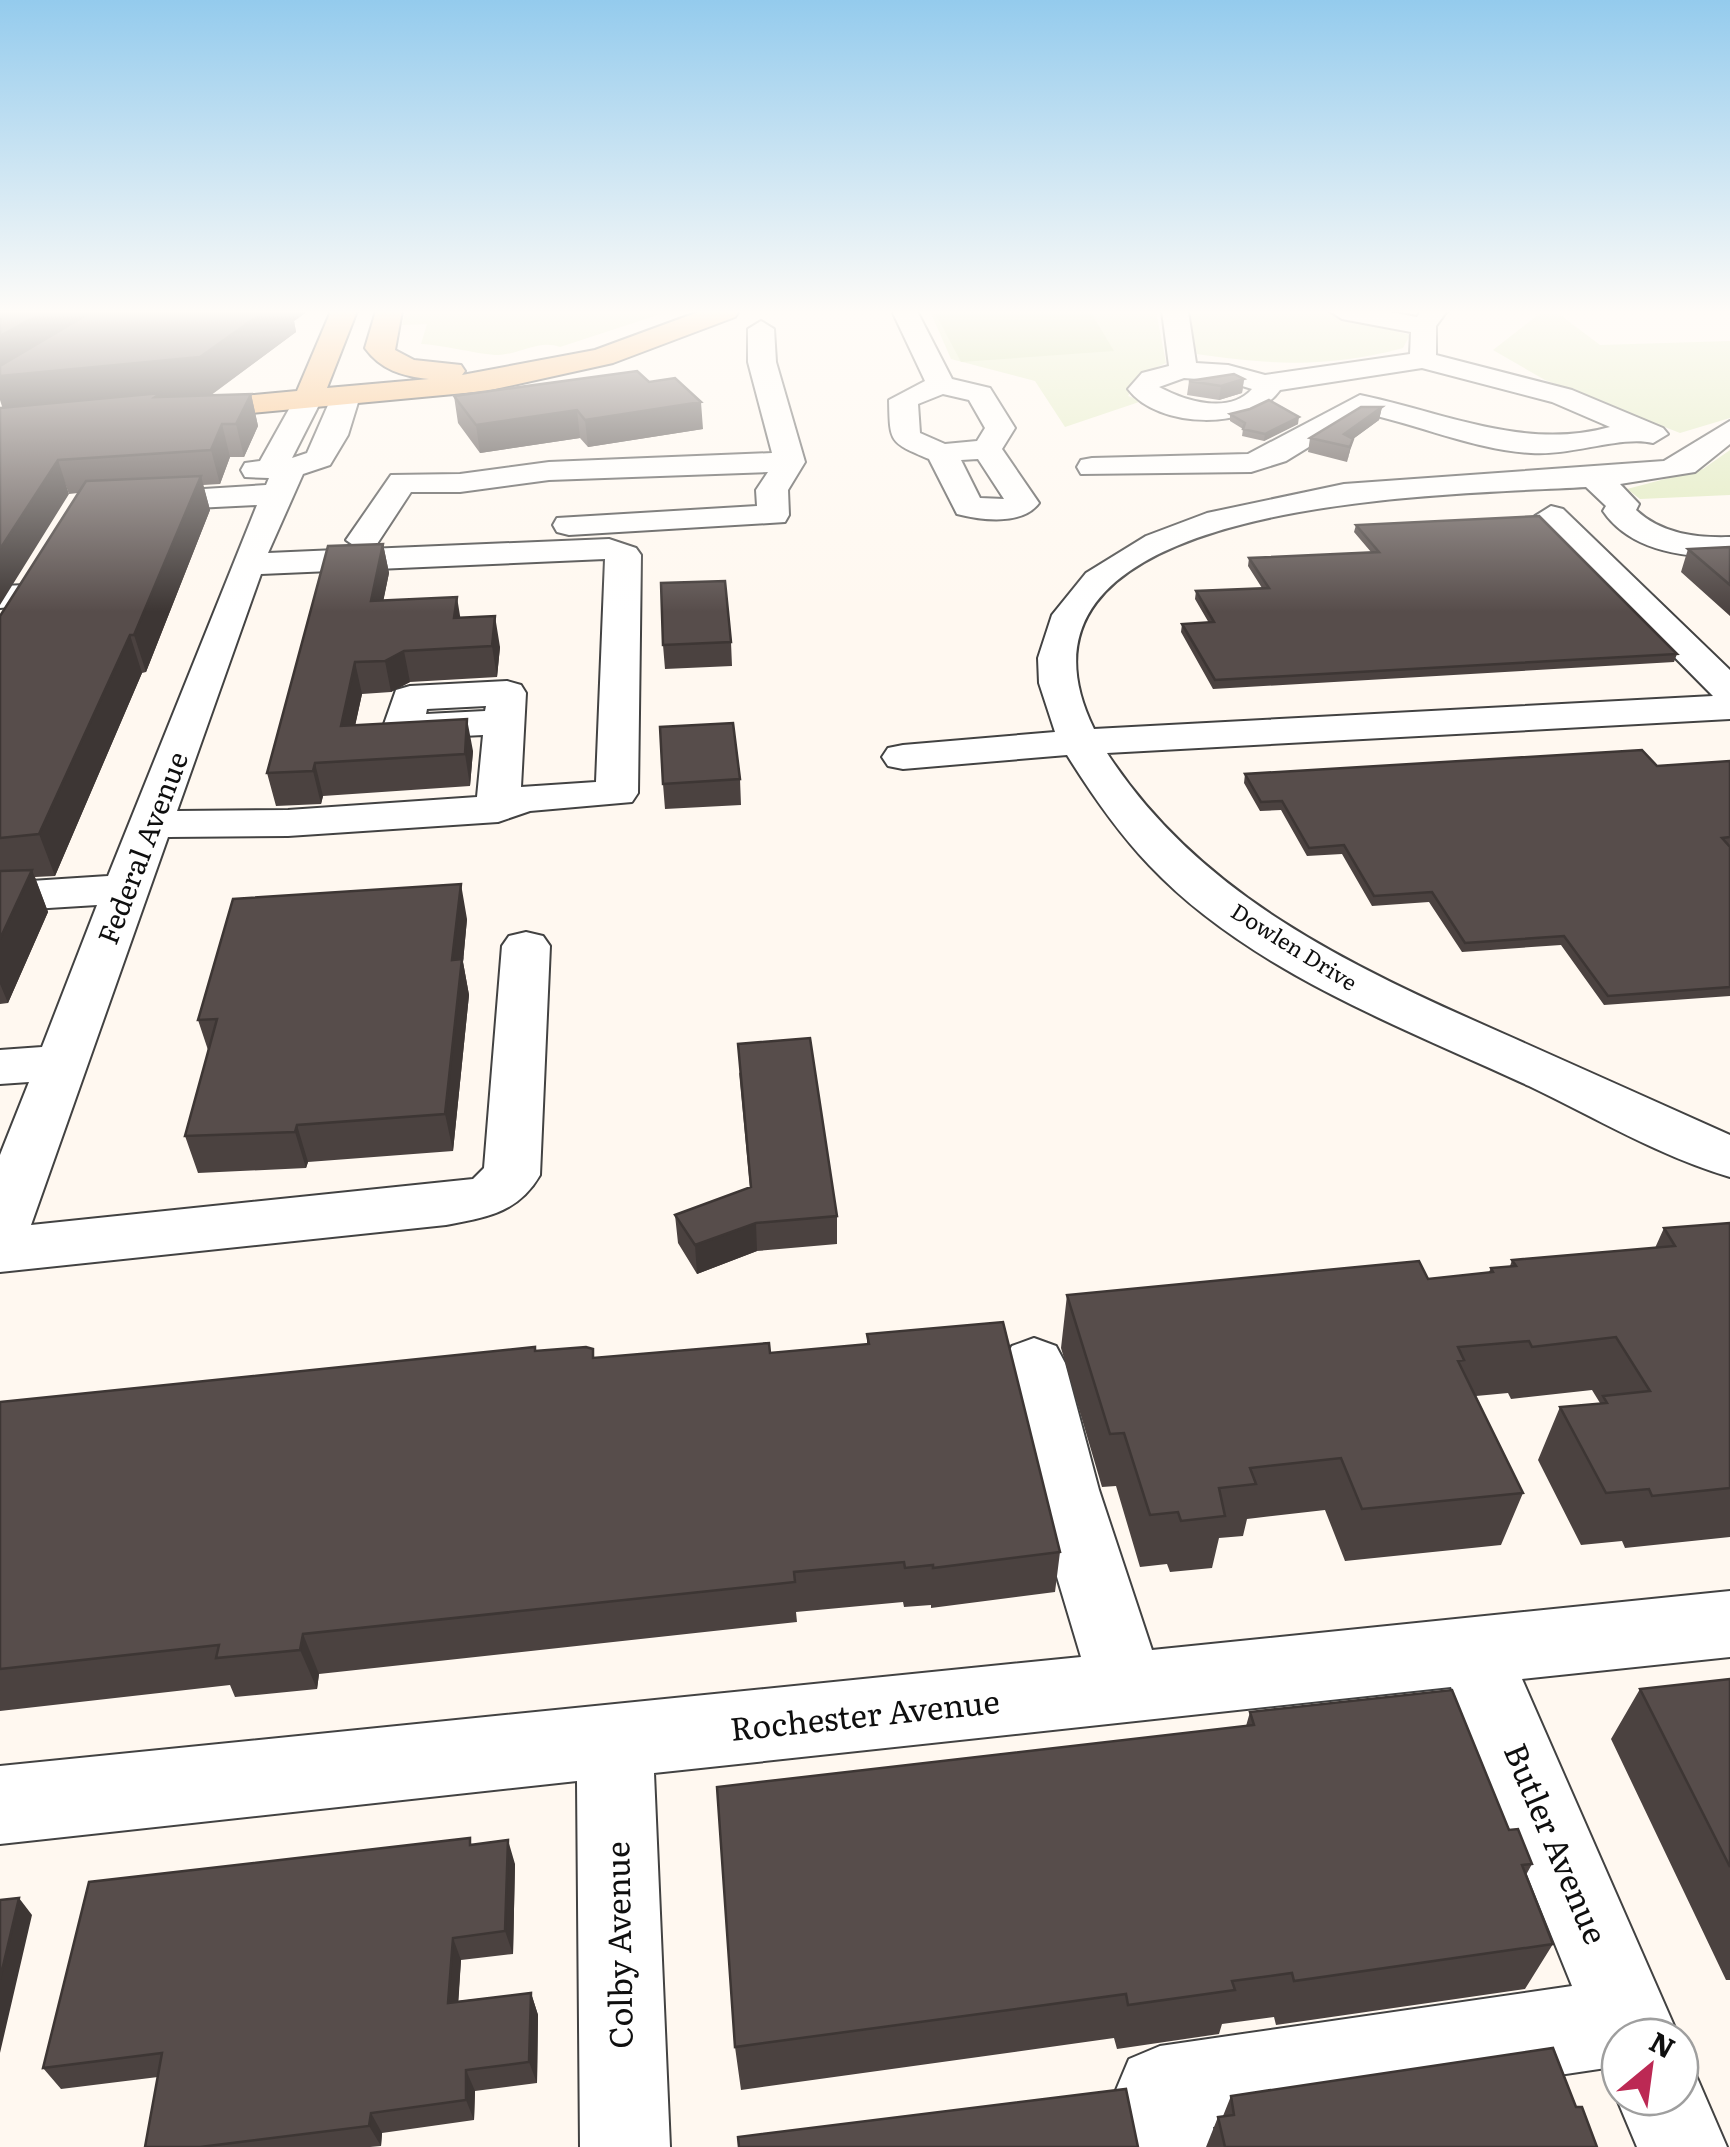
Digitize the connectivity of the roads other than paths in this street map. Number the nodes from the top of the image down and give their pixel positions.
1 (182, 411) edge
2 (301, 411) edge
3 (341, 411) edge
4 (776, 411) edge
5 (904, 411) edge
6 (990, 411) edge
7 (1348, 411) edge
8 (1387, 411) edge
9 (1595, 411) edge
10 (143, 415) edge
11 (1634, 429) junction
12 (1718, 439) edge
13 (987, 449) junction
14 (942, 453) junction
15 (790, 462) junction
16 (1092, 468) dead end
17 (237, 471) dead end
18 (1593, 477) junction
19 (283, 481) junction
20 (102, 502) edge
21 (1551, 516) dead end
22 (363, 540) junction
23 (1730, 547) edge
24 (250, 554) junction
25 (46, 564) edge
26 (12, 606) edge
27 (1730, 691) edge
28 (1730, 707) edge
29 (504, 722) dead end
30 (1080, 742) junction
31 (902, 757) dead end
32 (498, 809) junction
33 (150, 825) junction
34 (126, 889) junction
35 (0, 897) edge
36 (526, 946) dead end
37 (64, 1062) junction
38 (0, 1066) edge
39 (1730, 1158) edge
40 (0, 1230) edge
41 (0, 1250) edge
42 (1034, 1363) dead end
43 (1730, 1624) edge
44 (1472, 1651) junction
45 (1126, 1688) junction
46 (616, 1743) junction
47 (0, 1805) edge
48 (1627, 2017) edge
49 (1600, 2055) edge
50 (1669, 2117) edge
51 (625, 2147) edge
52 (1172, 2147) edge
53 (1682, 2147) edge

1 - 10 main road
2 - 19 street, Federal Avenue
3 - 19 street
4 - 15 street
5 - 14 street
6 - 13 street
7 - 16 street
8 - 11 street
9 - 11 street
11 - 12 street
12 - 18 street, Dowlen Drive
13 - 14 street
13 - 14 street
15 - 22 street
15 - 22 street
17 - 19 street
18 - 23 street
18 - 30 street, Dowlen Drive
19 - 20 street
19 - 24 street, Federal Avenue
21 - 27 street
22 - 24 street
24 - 32 street
24 - 33 street, Federal Avenue
25 - 26 street
28 - 30 street
29 - 32 street
30 - 31 street
30 - 39 street, Dowlen Drive
32 - 33 street
33 - 34 street, Federal Avenue
34 - 35 street
34 - 37 street, Federal Avenue
36 - 41 street
37 - 38 street
37 - 40 street, Federal Avenue
42 - 45 street
43 - 44 street, Rochester Avenue
44 - 45 street, Rochester Avenue
44 - 48 street, Butler Avenue
45 - 46 street, Rochester Avenue
46 - 47 street, Rochester Avenue
46 - 51 street, Colby Avenue
49 - 52 street
50 - 53 street, Butler Avenue

